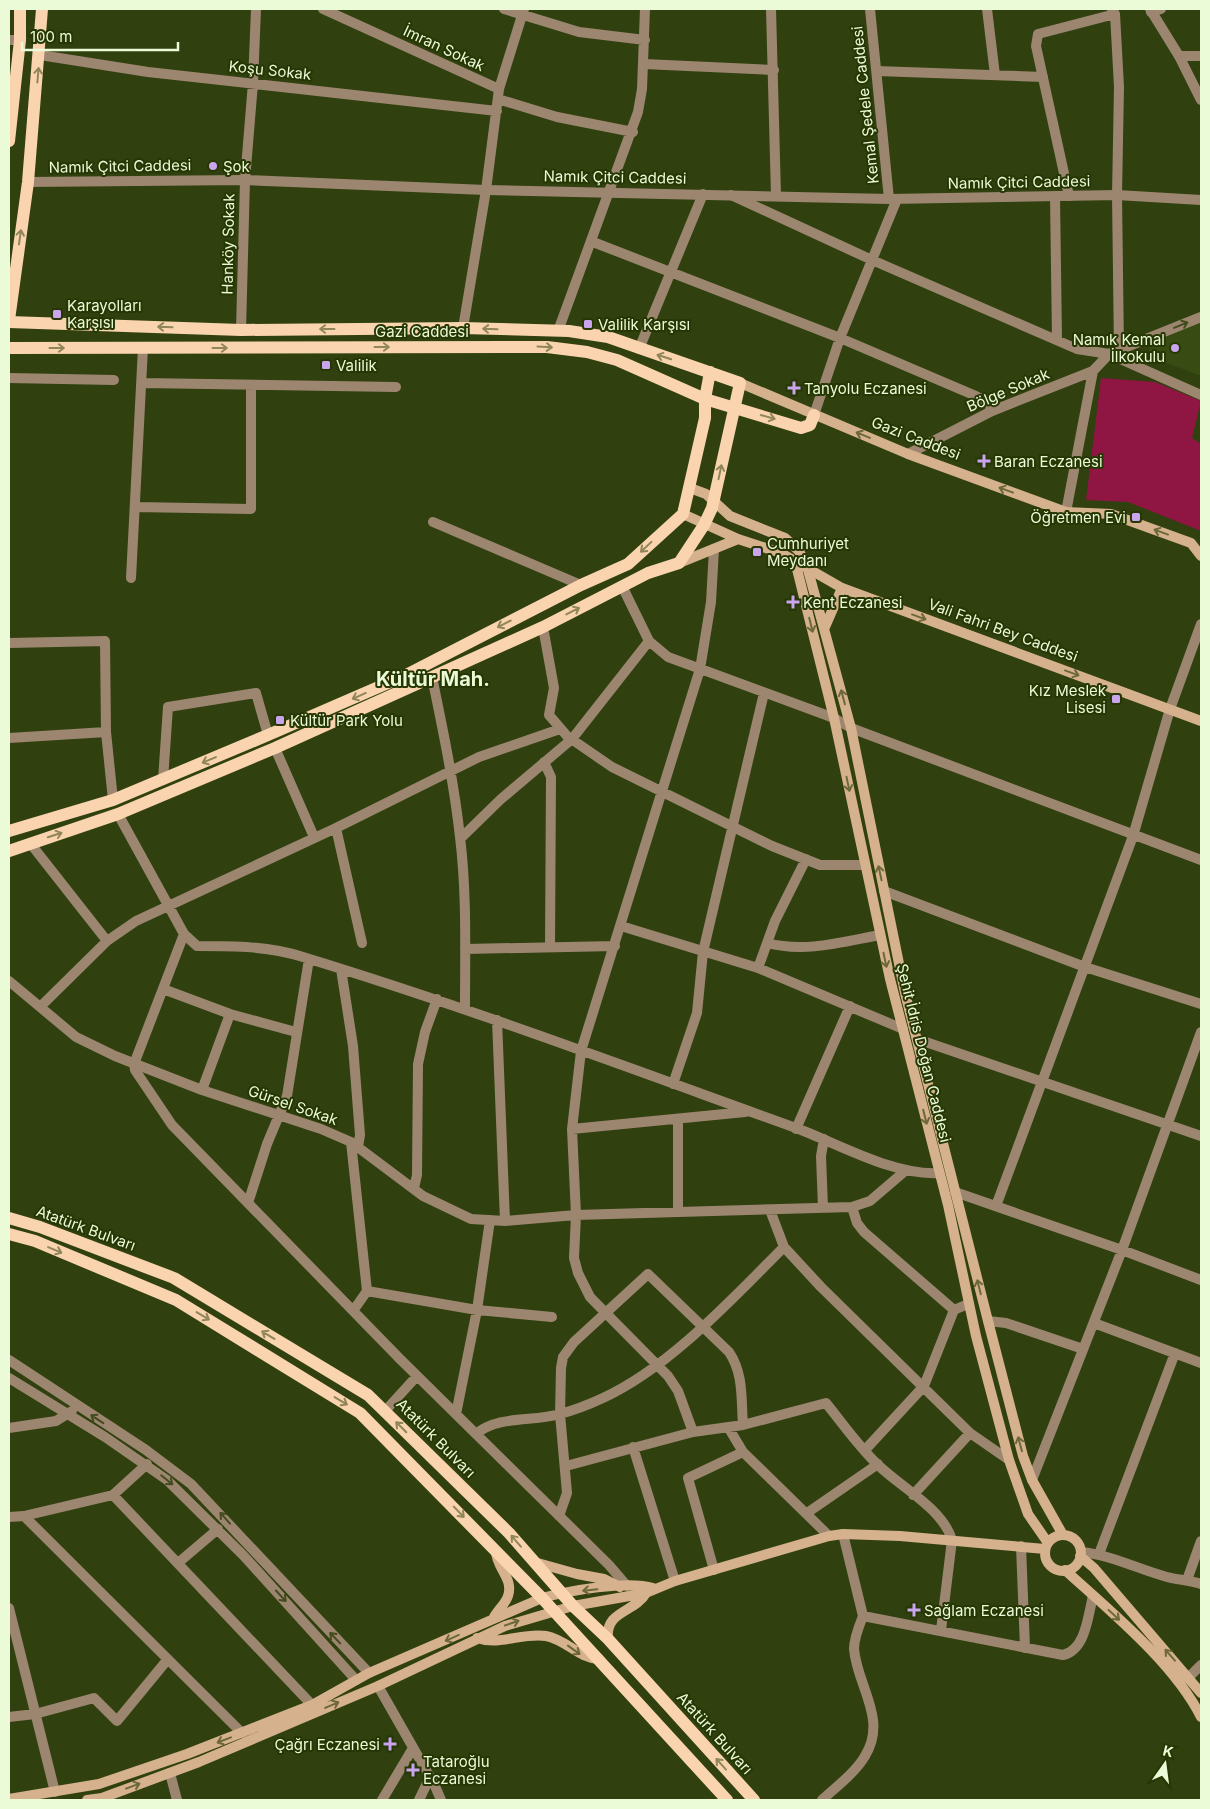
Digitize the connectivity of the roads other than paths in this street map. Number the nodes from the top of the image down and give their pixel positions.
1 (20, 9) edge
2 (42, 9) edge
3 (256, 9) edge
4 (323, 9) edge
5 (504, 9) edge
6 (645, 9) edge
7 (771, 9) edge
8 (870, 9) edge
9 (987, 9) edge
10 (1154, 10) edge
11 (522, 12) edge
12 (1113, 12) edge
13 (14, 40) edge
14 (645, 40) junction
15 (40, 55) junction
16 (1179, 56) junction
17 (1201, 56) edge
18 (644, 64) junction
19 (774, 70) junction
20 (877, 71) junction
21 (995, 75) junction
22 (1043, 77) junction
23 (253, 83) junction
24 (499, 94) junction
25 (1201, 100) edge
26 (497, 111) junction
27 (632, 132) junction
28 (9, 142) edge
29 (245, 180) junction
30 (28, 182) junction
31 (486, 190) junction
32 (610, 192) junction
33 (703, 194) junction
34 (730, 195) junction
35 (1118, 195) junction
36 (776, 196) junction
37 (1055, 196) junction
38 (1069, 196) junction
39 (893, 199) junction
40 (1201, 200) edge
41 (592, 242) junction
42 (872, 260) junction
43 (672, 273) junction
44 (1201, 317) edge
45 (9, 321) edge
46 (463, 328) junction
47 (241, 330) junction
48 (558, 331) junction
49 (840, 338) junction
50 (1057, 340) junction
51 (9, 348) edge
52 (143, 348) junction
53 (1124, 348) junction
54 (639, 349) junction
55 (1109, 354) junction
56 (1093, 371) junction
57 (710, 372) junction
58 (9, 378) edge
59 (114, 380) dead end
60 (142, 383) junction
61 (740, 383) junction
62 (251, 385) junction
63 (396, 387) dead end
64 (1201, 395) edge
65 (705, 399) junction
66 (734, 408) junction
67 (992, 411) junction
68 (814, 415) junction
69 (908, 454) junction
70 (690, 488) junction
71 (714, 501) junction
72 (135, 508) junction
73 (1066, 512) junction
74 (682, 514) junction
75 (433, 522) dead end
76 (704, 525) junction
77 (738, 538) junction
78 (714, 550) junction
79 (1201, 556) edge
80 (795, 561) junction
81 (679, 563) junction
82 (808, 570) junction
83 (131, 578) dead end
84 (581, 585) junction
85 (622, 586) junction
86 (842, 588) junction
87 (1201, 624) edge
88 (543, 627) junction
89 (825, 627) junction
90 (649, 641) junction
91 (9, 643) edge
92 (700, 669) junction
93 (432, 676) junction
94 (764, 693) junction
95 (1170, 709) junction
96 (834, 718) junction
97 (1201, 721) edge
98 (851, 728) junction
99 (560, 729) junction
100 (106, 732) junction
101 (268, 735) junction
102 (9, 738) edge
103 (572, 739) junction
104 (275, 748) junction
105 (544, 762) junction
106 (451, 771) junction
107 (162, 780) junction
108 (662, 792) junction
109 (113, 800) junction
110 (118, 814) junction
111 (732, 826) junction
112 (336, 828) junction
113 (9, 831) edge
114 (1133, 836) junction
115 (314, 837) junction
116 (460, 838) junction
117 (30, 843) junction
118 (9, 851) edge
119 (806, 859) junction
120 (1201, 860) edge
121 (865, 864) junction
122 (884, 892) junction
123 (168, 906) junction
124 (621, 926) junction
125 (184, 934) junction
126 (880, 935) junction
127 (107, 941) junction
128 (362, 943) dead end
129 (767, 943) junction
130 (615, 946) junction
131 (550, 947) junction
132 (465, 949) junction
133 (702, 952) junction
134 (310, 959) junction
135 (1085, 967) junction
136 (341, 968) junction
137 (758, 968) junction
138 (9, 981) edge
139 (162, 989) junction
140 (437, 999) junction
141 (1201, 1004) edge
142 (850, 1006) junction
143 (40, 1007) junction
144 (465, 1008) junction
145 (230, 1014) junction
146 (497, 1020) junction
147 (903, 1029) junction
148 (296, 1032) junction
149 (1201, 1032) edge
150 (917, 1039) junction
151 (581, 1050) junction
152 (134, 1064) junction
153 (1042, 1083) junction
154 (673, 1084) junction
155 (202, 1090) junction
156 (748, 1112) junction
157 (279, 1117) junction
158 (678, 1120) junction
159 (1167, 1123) junction
160 (796, 1128) junction
161 (572, 1129) junction
162 (1201, 1136) edge
163 (824, 1139) junction
164 (355, 1145) junction
165 (905, 1171) junction
166 (939, 1174) junction
167 (414, 1188) junction
168 (955, 1192) junction
169 (248, 1203) junction
170 (996, 1206) junction
171 (852, 1207) junction
172 (823, 1208) junction
173 (770, 1210) junction
174 (678, 1212) junction
175 (576, 1215) junction
176 (9, 1218) edge
177 (490, 1220) junction
178 (505, 1221) junction
179 (9, 1234) edge
180 (784, 1247) junction
181 (1122, 1250) junction
182 (1201, 1280) edge
183 (367, 1291) junction
184 (968, 1304) junction
185 (477, 1310) junction
186 (954, 1310) junction
187 (353, 1311) junction
188 (606, 1313) junction
189 (552, 1317) dead end
190 (988, 1321) junction
191 (1094, 1323) junction
192 (702, 1326) junction
193 (1083, 1349) junction
194 (1175, 1353) junction
195 (9, 1360) edge
196 (1201, 1363) edge
197 (659, 1365) junction
198 (417, 1376) junction
199 (9, 1378) edge
200 (924, 1386) junction
201 (78, 1406) junction
202 (386, 1411) junction
203 (68, 1414) junction
204 (456, 1414) junction
205 (560, 1414) junction
206 (743, 1425) junction
207 (9, 1428) edge
208 (728, 1428) junction
209 (693, 1432) junction
210 (970, 1433) junction
211 (476, 1434) junction
212 (633, 1447) junction
213 (865, 1450) junction
214 (743, 1452) junction
215 (1009, 1460) junction
216 (147, 1464) junction
217 (878, 1464) junction
218 (566, 1466) junction
219 (1032, 1480) junction
220 (113, 1495) junction
221 (913, 1495) junction
222 (807, 1513) junction
223 (24, 1516) junction
224 (559, 1516) junction
225 (9, 1517) edge
226 (218, 1529) junction
227 (843, 1534) junction
228 (1063, 1535) junction
229 (829, 1536) junction
230 (952, 1540) junction
231 (1201, 1541) edge
232 (1021, 1546) junction
233 (1047, 1546) junction
234 (496, 1551) junction
235 (1081, 1554) junction
236 (1099, 1554) junction
237 (534, 1562) junction
238 (178, 1563) junction
239 (714, 1570) junction
240 (1065, 1570) junction
241 (675, 1580) junction
242 (1187, 1580) junction
243 (1201, 1584) edge
244 (624, 1586) junction
245 (650, 1591) junction
246 (562, 1593) junction
247 (1093, 1596) junction
248 (542, 1598) junction
249 (573, 1606) junction
250 (9, 1608) edge
251 (553, 1611) junction
252 (863, 1616) junction
253 (493, 1619) junction
254 (940, 1630) junction
255 (477, 1638) junction
256 (608, 1640) junction
257 (1025, 1648) junction
258 (168, 1659) junction
259 (599, 1659) junction
260 (1201, 1664) edge
261 (368, 1673) junction
262 (1189, 1677) junction
263 (356, 1680) junction
264 (378, 1686) junction
265 (1201, 1693) edge
266 (312, 1705) junction
267 (35, 1714) junction
268 (9, 1717) edge
269 (1201, 1717) edge
270 (242, 1733) junction
271 (413, 1748) junction
272 (170, 1773) junction
273 (430, 1777) junction
274 (56, 1792) junction
275 (9, 1799) edge
276 (87, 1800) edge
277 (177, 1800) edge
278 (382, 1800) edge
279 (419, 1800) edge
280 (441, 1800) edge
281 (727, 1800) edge
282 (754, 1800) edge
283 (822, 1800) edge

1 - 13 main road
2 - 15 main road
3 - 23 street, Hanköy Sokak
4 - 24 street, İmran Sokak
5 - 11 street
6 - 14 street
7 - 19 street
8 - 20 street, Kemal Şedele Caddesi
9 - 21 street
10 - 16 street
11 - 14 street
11 - 24 street
12 - 22 street
12 - 35 street
13 - 28 main road
14 - 18 street
15 - 23 street, Koşu Sokak
30 -> 15 main road
16 - 17 street
16 - 25 street
18 - 19 street
18 - 27 street
19 - 36 street
20 - 21 street
20 - 39 street, Kemal Şedele Caddesi
21 - 22 street
22 - 38 street
23 - 26 street, Koşu Sokak
23 - 29 street, Hanköy Sokak
24 - 26 street
24 - 27 street, İmran Sokak
26 - 31 street
27 - 32 street
29 - 30 street, Namık Çitci Caddesi
29 - 31 street, Namık Çitci Caddesi
29 - 47 street, Hanköy Sokak
45 -> 30 main road
31 - 32 street, Namık Çitci Caddesi
31 - 46 street
32 - 33 street, Namık Çitci Caddesi
32 - 41 street
33 - 34 street, Namık Çitci Caddesi
33 - 43 street
34 - 36 street, Namık Çitci Caddesi
34 - 42 street
35 - 38 street, Namık Çitci Caddesi
35 - 40 street, Namık Çitci Caddesi
35 - 53 street
36 - 39 street, Namık Çitci Caddesi
37 - 38 street, Namık Çitci Caddesi
37 - 39 street, Namık Çitci Caddesi
37 - 50 street
39 - 42 street
41 - 43 street
41 - 48 street
42 - 49 street
42 - 50 street
43 - 49 street
43 - 54 street
53 -> 44 street, Bölge Sokak
47 -> 45 main road, Gazi Caddesi
46 -> 47 main road, Gazi Caddesi
48 -> 46 main road, Gazi Caddesi
48 - 54 main road, Gazi Caddesi
49 - 67 street
49 - 68 street
50 - 55 street
51 -> 52 main road, Gazi Caddesi
52 - 60 street
52 -> 65 main road, Gazi Caddesi
53 - 55 street, Bölge Sokak
57 -> 54 main road, Gazi Caddesi
55 - 56 street, Bölge Sokak
55 - 64 street
56 - 67 street, Bölge Sokak
56 - 73 street
57 - 61 main road, Gazi Caddesi
57 - 65 main road
58 - 59 street
60 - 62 street
60 - 72 street
61 - 66 main road
61 - 68 main road, Gazi Caddesi
62 - 63 street
62 - 72 street
65 - 66 main road, Gazi Caddesi
65 - 70 main road
66 -> 68 main road, Gazi Caddesi
71 -> 66 main road
67 - 69 street, Bölge Sokak
69 -> 68 main road, Gazi Caddesi
73 -> 69 main road, Gazi Caddesi
70 - 71 main road, Şehit İdris Doğan Caddesi
70 - 74 main road
71 - 76 main road
71 - 82 main road, Şehit İdris Doğan Caddesi
72 - 83 street
79 -> 73 main road, Gazi Caddesi
74 - 76 main road, Vali Fahri Bey Caddesi
74 -> 84 main road
75 - 84 street
76 - 77 main road, Vali Fahri Bey Caddesi
76 - 81 main road
77 - 78 main road
77 - 80 main road, Vali Fahri Bey Caddesi
78 - 81 main road
78 - 92 street
80 - 82 main road, Vali Fahri Bey Caddesi
80 -> 96 main road, Şehit İdris Doğan Caddesi
81 - 85 main road
82 - 86 main road, Vali Fahri Bey Caddesi
82 - 89 main road, Şehit İdris Doğan Caddesi
84 -> 101 main road
88 -> 85 main road
85 - 90 street
86 - 89 main road
86 -> 95 main road, Vali Fahri Bey Caddesi
87 - 95 street
88 - 93 main road
88 - 99 street
98 -> 89 main road, Şehit İdris Doğan Caddesi
90 - 92 street
90 - 103 street
91 - 100 street
92 - 94 street
92 - 108 street
93 - 104 main road
93 - 106 street
94 - 96 street
94 - 111 street
95 - 97 main road, Vali Fahri Bey Caddesi
95 - 114 street
96 - 98 street
96 -> 121 main road, Şehit İdris Doğan Caddesi
98 - 114 street
122 -> 98 main road, Şehit İdris Doğan Caddesi
99 - 103 street
99 - 106 street
100 - 102 street
100 - 109 street
101 -> 107 main road
101 - 107 street
103 - 105 street
103 - 108 street
104 - 110 main road
104 - 115 street
105 - 116 street
105 - 131 street
106 - 112 street
106 - 116 street
107 - 109 main road
108 - 111 street
108 - 124 street
109 - 113 main road
117 -> 110 main road
110 - 123 street
111 - 119 street
111 - 133 street
112 - 115 street
112 - 128 street
114 - 120 street
114 - 135 street
115 - 123 street
116 - 132 street
117 - 118 main road
117 - 127 street
119 - 121 street
119 - 129 street
121 - 126 main road, Şehit İdris Doğan Caddesi
122 - 135 street
122 - 150 main road, Şehit İdris Doğan Caddesi
123 - 125 street
123 - 127 street
124 - 130 street
124 - 133 street
125 - 134 street
125 - 139 street
126 - 129 street
126 -> 147 main road, Şehit İdris Doğan Caddesi
127 - 143 street
129 - 137 street
130 - 131 street
130 - 151 street
131 - 132 street
132 - 144 street
133 - 137 street
133 - 154 street
134 - 136 street
134 - 148 street
135 - 141 street
135 - 153 street
136 - 140 street
136 - 164 street
137 - 142 street
138 - 143 street, Gürsel Sokak
139 - 145 street
139 - 152 street
140 - 144 street
140 - 167 street
142 - 147 street
142 - 160 street
143 - 152 street, Gürsel Sokak
144 - 146 street
145 - 148 street
145 - 155 street
146 - 151 street
146 - 178 street
147 -> 166 main road, Şehit İdris Doğan Caddesi
148 - 157 street
149 - 159 street
150 - 153 street
150 - 168 main road, Şehit İdris Doğan Caddesi
151 - 154 street
151 - 161 street
152 - 155 street, Gürsel Sokak
152 - 169 street
153 - 159 street
153 - 170 street
154 - 156 street
155 - 157 street, Gürsel Sokak
156 - 158 street
156 - 160 street
157 - 164 street, Gürsel Sokak
157 - 169 street
158 - 161 street
158 - 174 street
159 - 162 street
159 - 181 street
160 - 163 street
161 - 175 street
163 - 165 street
163 - 172 street
164 - 167 street, Gürsel Sokak
164 - 183 street
165 - 166 street
165 - 171 street
166 - 184 main road, Şehit İdris Doğan Caddesi
167 - 177 street, Gürsel Sokak
168 - 170 street
190 -> 168 main road, Şehit İdris Doğan Caddesi
169 - 187 street
170 - 181 street
171 - 172 street, Gürsel Sokak
171 - 186 street
172 - 173 street, Gürsel Sokak
173 - 174 street, Gürsel Sokak
173 - 180 street
174 - 175 street, Gürsel Sokak
175 - 178 street, Gürsel Sokak
175 - 188 street
202 -> 176 main road, Atatürk Bulvarı
177 - 178 street, Gürsel Sokak
177 - 185 street
179 -> 234 main road, Atatürk Bulvarı
180 - 192 street
180 - 200 street
181 - 182 street
181 - 191 street
183 - 185 street
183 - 187 street
184 - 186 street
184 - 215 main road, Şehit İdris Doğan Caddesi
185 - 189 street
185 - 204 street
186 - 200 street
187 - 198 street
188 - 192 street
188 - 197 street
188 - 205 street
190 - 193 street
219 -> 190 main road, Şehit İdris Doğan Caddesi
191 - 193 street
191 - 194 street
192 - 197 street
192 - 206 street
193 - 219 street
194 - 196 street
194 - 236 street
195 - 201 street
197 - 205 street
197 - 209 street
198 - 202 street
198 - 204 street
199 - 203 street
200 - 210 street
200 - 213 street
201 - 203 street
261 -> 201 street
237 -> 202 main road, Atatürk Bulvarı
203 - 207 street
203 - 216 street
204 - 211 street
205 - 211 street
205 - 218 street
206 - 208 street
206 - 213 street
208 - 209 street
208 - 214 street
209 - 212 street
210 - 215 street
210 - 221 street
211 - 224 street
212 - 218 street
212 - 241 street
213 - 217 street
214 - 222 street
214 - 239 street
215 - 233 main road, Şehit İdris Doğan Caddesi
216 - 220 street
216 -> 226 street
217 - 221 street
217 - 222 street
218 - 224 street
219 - 228 main road, Şehit İdris Doğan Caddesi
220 - 223 street
220 - 238 street
221 - 230 street
222 - 229 street
223 - 225 street
223 - 258 street
224 - 244 street
226 - 238 street
226 -> 263 street
227 - 229 main road
227 - 230 main road
227 - 252 street
228 - 233 main road
228 - 235 main road
229 - 239 main road
230 - 232 main road
230 - 254 street
231 - 242 street
232 - 233 main road
232 - 257 street
233 - 240 main road
234 - 248 main road, Atatürk Bulvarı
234 - 253 main road
235 - 236 street
235 - 240 main road
262 -> 235 main road
236 - 242 street
237 - 244 main road
237 - 246 main road, Atatürk Bulvarı
238 - 266 street
239 - 241 main road
240 - 247 main road
241 - 245 main road
242 - 243 street
244 - 245 main road
244 -> 246 main road
245 - 249 main road
245 - 256 main road
246 - 248 main road
246 - 249 main road, Atatürk Bulvarı
247 - 257 street
247 -> 269 main road
248 - 251 main road, Atatürk Bulvarı
248 - 253 main road
249 - 251 main road
249 - 256 main road, Atatürk Bulvarı
250 - 267 street
255 -> 251 main road
251 - 259 main road, Atatürk Bulvarı
252 - 254 street
252 - 283 street
253 -> 261 main road
254 - 257 street
255 -> 259 main road
255 - 264 main road
282 -> 256 main road, Atatürk Bulvarı
258 - 267 street
258 - 270 street
259 - 281 main road, Atatürk Bulvarı
260 - 262 street
261 - 263 main road
262 - 265 main road
263 - 266 main road
264 - 271 street
272 -> 264 main road
266 - 270 main road
267 - 268 street
267 - 274 street
270 -> 274 main road
271 - 273 street
271 - 278 street
276 -> 272 main road
272 - 277 street
273 - 279 street
273 - 280 street
274 - 275 main road

